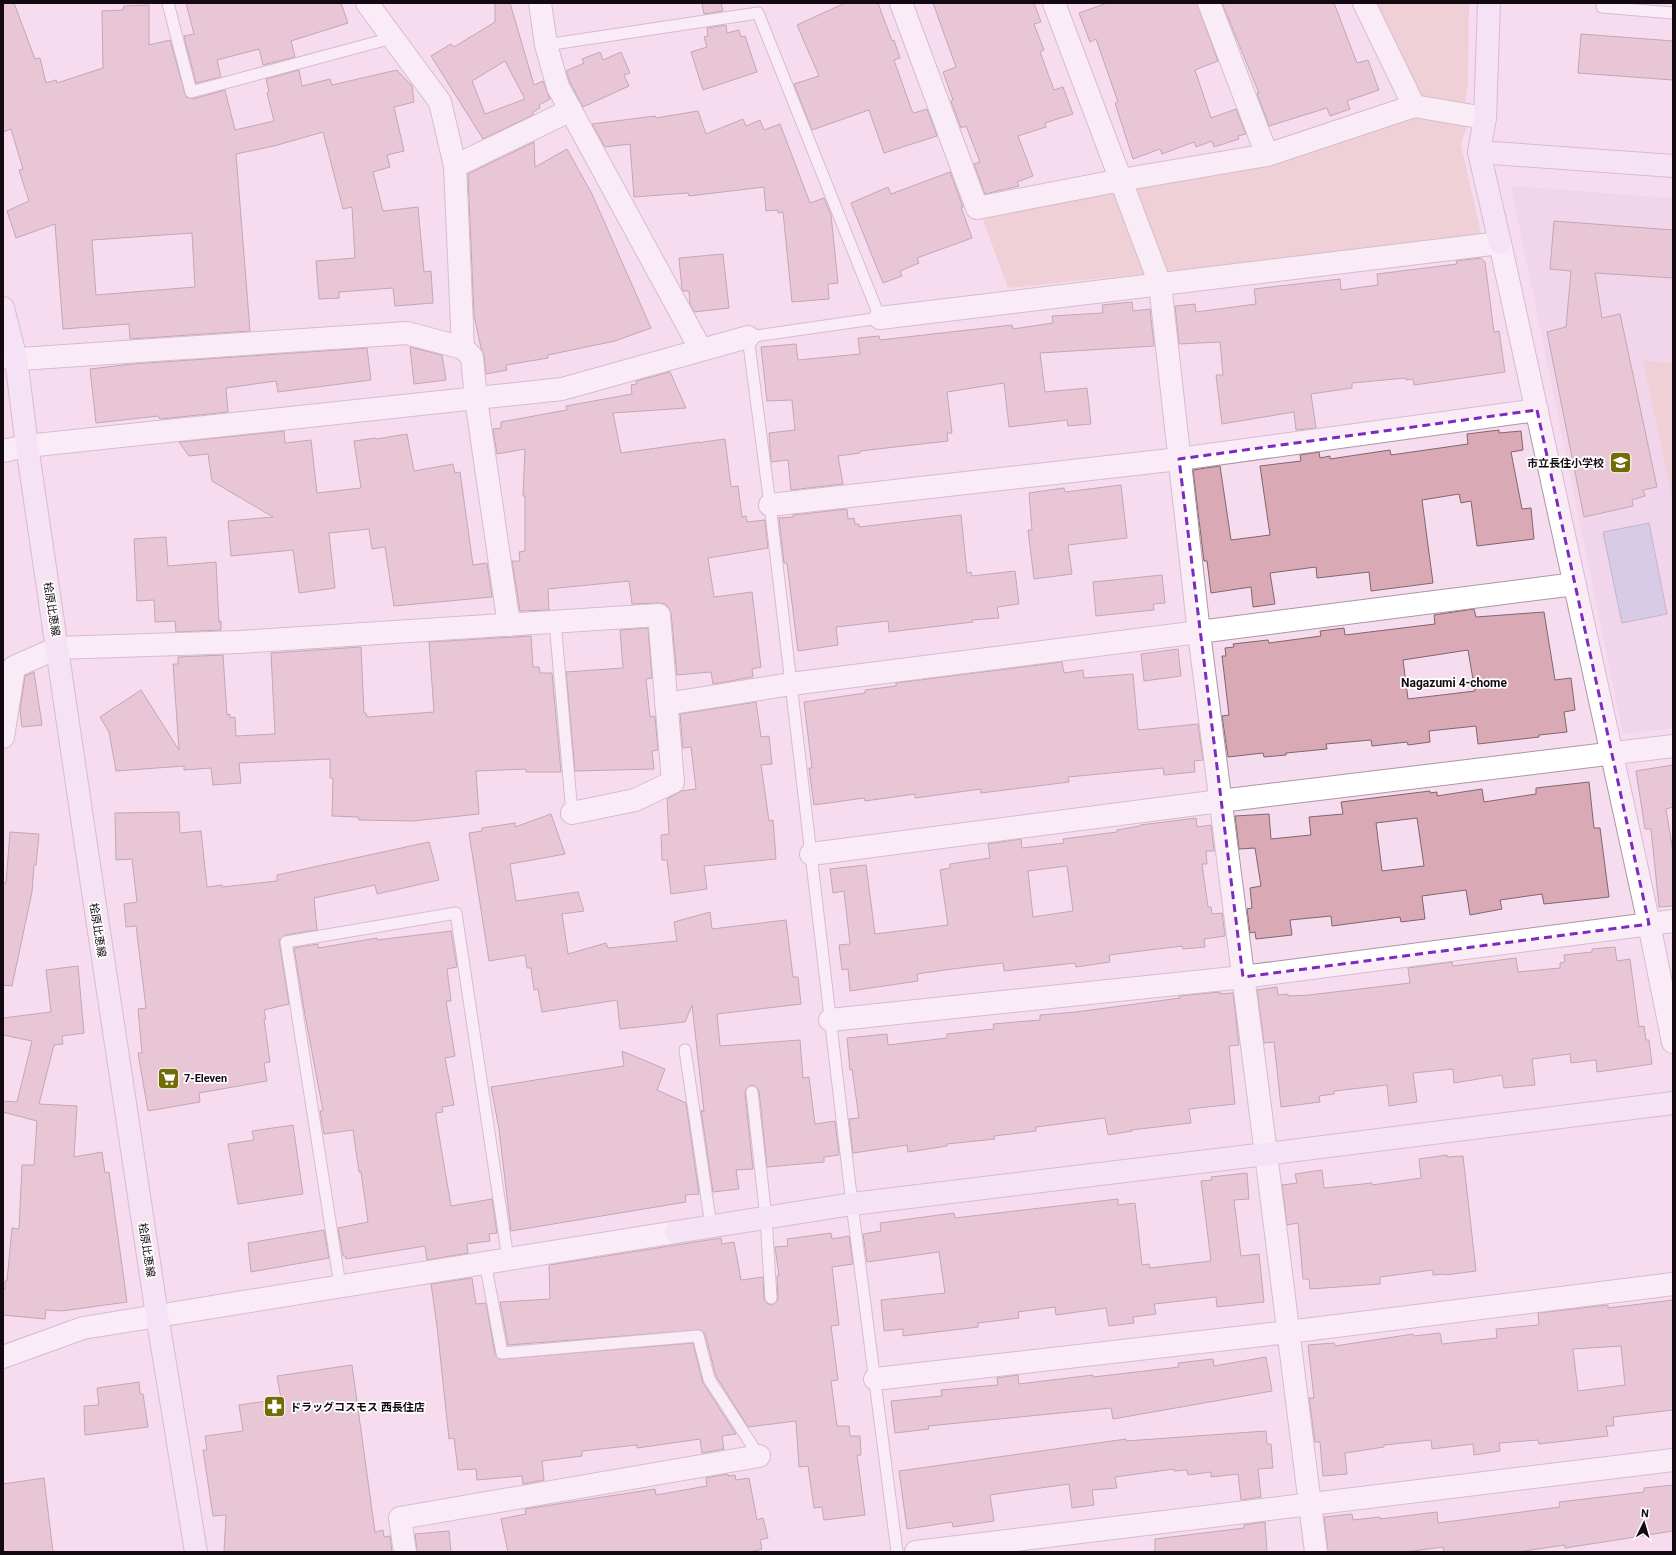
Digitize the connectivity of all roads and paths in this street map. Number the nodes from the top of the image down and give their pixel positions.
1 (168, 3) edge
2 (367, 3) edge
3 (540, 3) edge
4 (901, 3) edge
5 (1054, 3) edge
6 (1209, 3) edge
7 (1364, 3) edge
8 (1489, 3) edge
9 (1602, 7) dead end
10 (1673, 13) edge
11 (392, 38) junction
12 (546, 45) junction
13 (1414, 106) junction
14 (571, 110) junction
15 (1485, 118) junction
16 (1479, 152) junction
17 (1267, 155) junction
18 (455, 166) junction
19 (1673, 166) edge
20 (1121, 180) junction
21 (1500, 243) junction
22 (1160, 284) junction
23 (3, 308) edge
24 (880, 318) junction
25 (748, 337) junction
26 (463, 348) junction
27 (701, 350) junction
28 (10, 358) edge
29 (476, 399) junction
30 (1537, 410) junction
31 (27, 446) junction
32 (3, 451) edge
33 (1179, 459) junction
34 (770, 505) junction
35 (1575, 584) junction
36 (555, 622) junction
37 (509, 625) junction
38 (1198, 633) junction
39 (58, 648) junction
40 (791, 684) junction
41 (666, 704) junction
42 (3, 737) edge
43 (1673, 746) edge
44 (1612, 753) junction
45 (1220, 801) junction
46 (572, 813) joint
47 (811, 854) junction
48 (1673, 921) edge
49 (1650, 924) junction
50 (1243, 977) junction
51 (830, 1020) junction
52 (1673, 1042) edge
53 (685, 1050) dead end
54 (752, 1092) dead end
55 (1673, 1103) edge
56 (1266, 1154) junction
57 (852, 1204) junction
58 (766, 1218) junction
59 (711, 1226) junction
60 (508, 1259) junction
61 (486, 1262) junction
62 (1673, 1284) edge
63 (340, 1286) junction
64 (771, 1298) dead end
65 (157, 1315) junction
66 (1288, 1332) junction
67 (3, 1357) edge
68 (874, 1379) junction
69 (759, 1456) joint
70 (1673, 1460) edge
71 (1310, 1503) junction
72 (196, 1552) edge
73 (405, 1552) edge
74 (897, 1552) edge
75 (916, 1552) edge
76 (1316, 1552) edge

1 - 11 lane
2 - 11 street
3 - 12 street
4 - 20 street
5 - 20 street
6 - 17 street
7 - 13 street
8 - 15 street
9 - 10 lane
11 - 18 street
12 - 14 street
12 - 24 lane
13 - 15 street
13 - 17 street
14 - 18 street
14 - 27 street
15 - 16 street
16 - 19 street
16 - 21 street
17 - 20 street
18 - 26 street
20 - 22 street
21 - 22 street
21 - 30 street
22 - 24 street
22 - 33 street
23 - 28 street, 桧原比恵線
24 - 25 lane
25 - 27 street
25 - 34 lane
26 - 28 street
26 - 29 street
27 - 29 street
28 - 31 street, 桧原比恵線
29 - 31 street
29 - 37 street
30 - 33 street
30 - 35 street
31 - 32 street
31 - 39 street, 桧原比恵線
33 - 34 street
33 - 38 street
34 - 40 lane
35 - 38 street
35 - 44 street
36 - 37 street
36 - 41 street
36 - 46 lane
37 - 39 street
38 - 40 street
38 - 45 street
39 - 42 street
39 - 65 street, 桧原比恵線
40 - 41 street
40 - 47 lane
41 - 46 street
43 - 44 street
44 - 45 street
44 - 49 street
45 - 47 street
45 - 50 street
47 - 51 lane
48 - 49 street
49 - 50 street
49 - 52 street
50 - 51 street
50 - 56 street
51 - 57 lane
53 - 59 lane
54 - 58 lane
55 - 56 street
56 - 57 street
56 - 66 street
57 - 58 street
57 - 68 lane
58 - 59 street
58 - 64 lane
59 - 60 street
60 - 61 street
60 - 63 lane
61 - 63 street
61 - 69 lane
62 - 66 street
63 - 65 street
65 - 67 street
65 - 72 street, 桧原比恵線
66 - 68 street
66 - 71 street
68 - 74 lane
69 - 73 street
70 - 71 street
71 - 75 street
71 - 76 street

